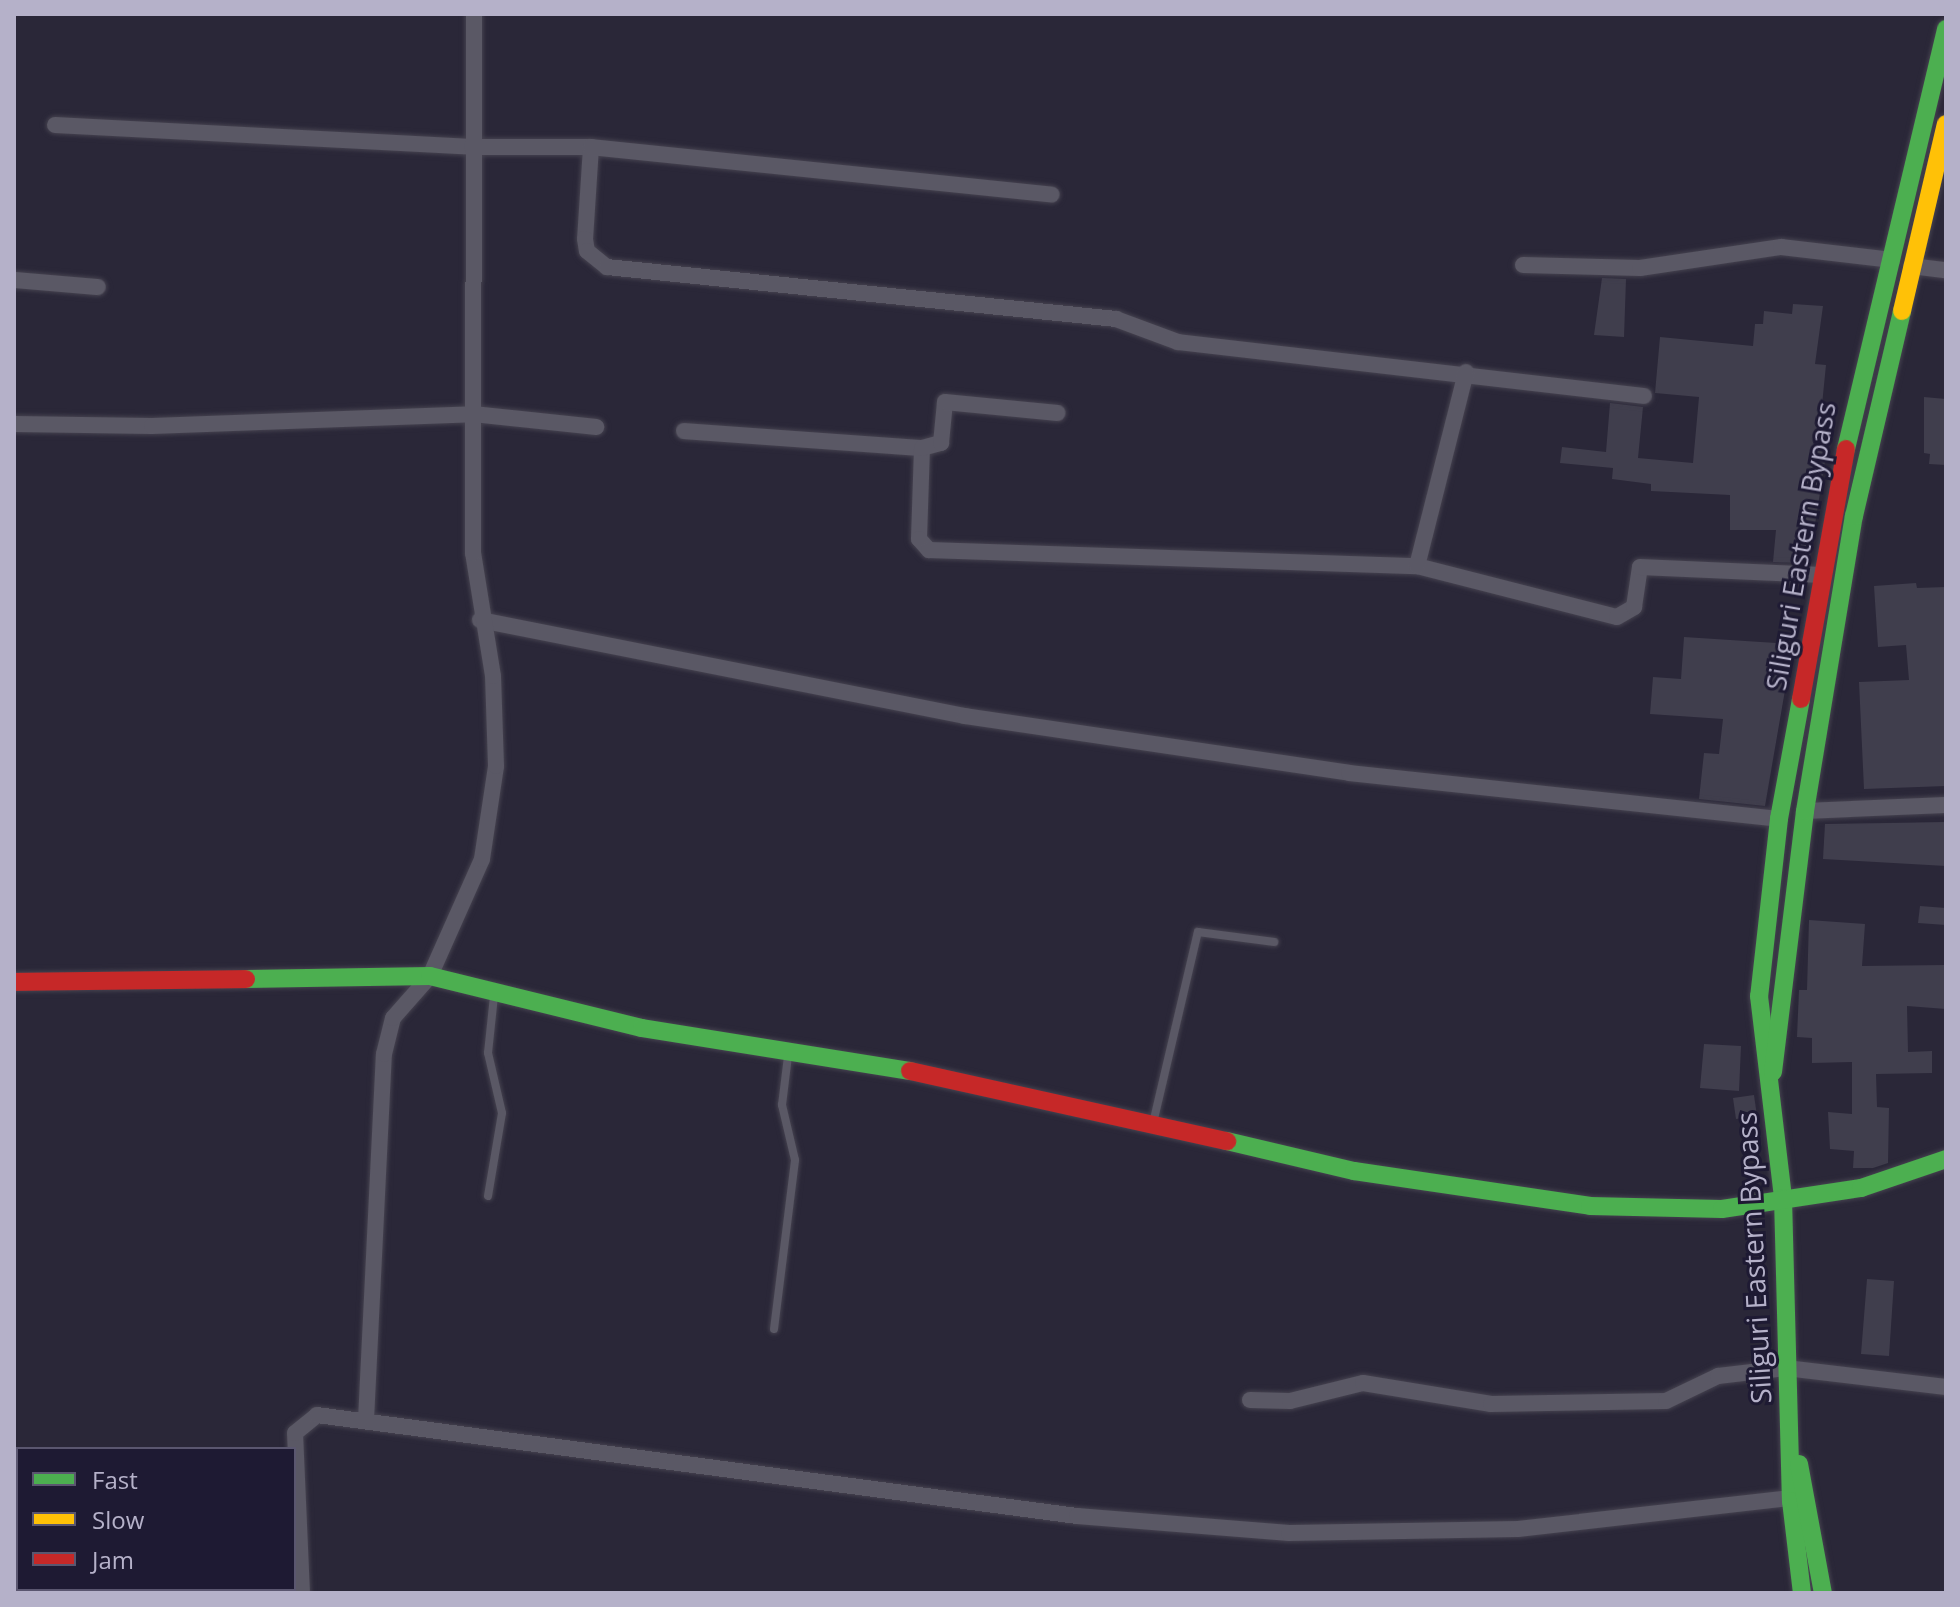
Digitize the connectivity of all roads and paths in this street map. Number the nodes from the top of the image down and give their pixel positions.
1 (474, 14) edge
2 (1946, 29) edge
3 (1946, 124) edge
4 (55, 125) dead end
5 (472, 147) junction
6 (591, 147) junction
7 (1052, 195) dead end
8 (1892, 260) junction
9 (1523, 265) dead end
10 (1911, 266) junction
11 (1946, 270) edge
12 (14, 280) edge
13 (98, 287) dead end
14 (1466, 372) junction
15 (1644, 396) dead end
16 (1057, 413) dead end
17 (473, 414) junction
18 (14, 424) edge
19 (596, 427) dead end
20 (684, 431) dead end
21 (922, 448) junction
22 (1417, 566) junction
23 (1822, 575) junction
24 (480, 620) junction
25 (1946, 805) edge
26 (1805, 811) junction
27 (1779, 819) junction
28 (1274, 942) dead end
29 (430, 976) junction
30 (14, 982) edge
31 (495, 992) junction
32 (788, 1051) junction
33 (1771, 1079) junction
34 (1153, 1123) junction
35 (1946, 1159) edge
36 (488, 1196) dead end
37 (1783, 1198) junction
38 (774, 1329) dead end
39 (1786, 1368) junction
40 (1946, 1387) edge
41 (1250, 1400) dead end
42 (366, 1420) junction
43 (1789, 1434) junction
44 (295, 1447) edge
45 (296, 1479) edge
46 (1791, 1498) junction
47 (302, 1593) edge
48 (1802, 1593) edge
49 (1823, 1593) edge

1 - 5 street
2 - 8 main road, Siliguri Eastern Bypass
3 - 10 main road, Siliguri Eastern Bypass
4 - 5 street
5 - 6 street
5 - 17 street
6 - 7 street
6 - 14 street
8 - 9 street
8 - 23 main road, Siliguri Eastern Bypass
10 - 11 street
10 - 26 main road, Siliguri Eastern Bypass
12 - 13 street
14 - 15 street
14 - 22 street
16 - 21 street
17 - 18 street
17 - 19 street
17 - 24 street
20 - 21 street
21 - 22 street
22 - 23 street
23 - 27 main road, Siliguri Eastern Bypass
24 - 27 street
24 - 29 street
25 - 26 street
26 - 33 main road, Siliguri Eastern Bypass
27 - 33 main road, Siliguri Eastern Bypass
28 - 34 lane
29 - 30 main road
29 - 31 main road
29 - 42 street
31 - 32 main road
31 - 36 lane
32 - 34 main road
32 - 38 lane
33 - 37 main road, Siliguri Eastern Bypass
34 - 37 main road
35 - 37 main road
37 - 39 main road, Siliguri Eastern Bypass
39 - 40 street
39 - 41 street
39 - 43 main road, Siliguri Eastern Bypass
42 - 44 street
42 - 46 street
43 - 46 main road, Siliguri Eastern Bypass
43 - 49 main road, Siliguri Eastern Bypass
45 - 47 street
46 - 48 main road, Siliguri Eastern Bypass

